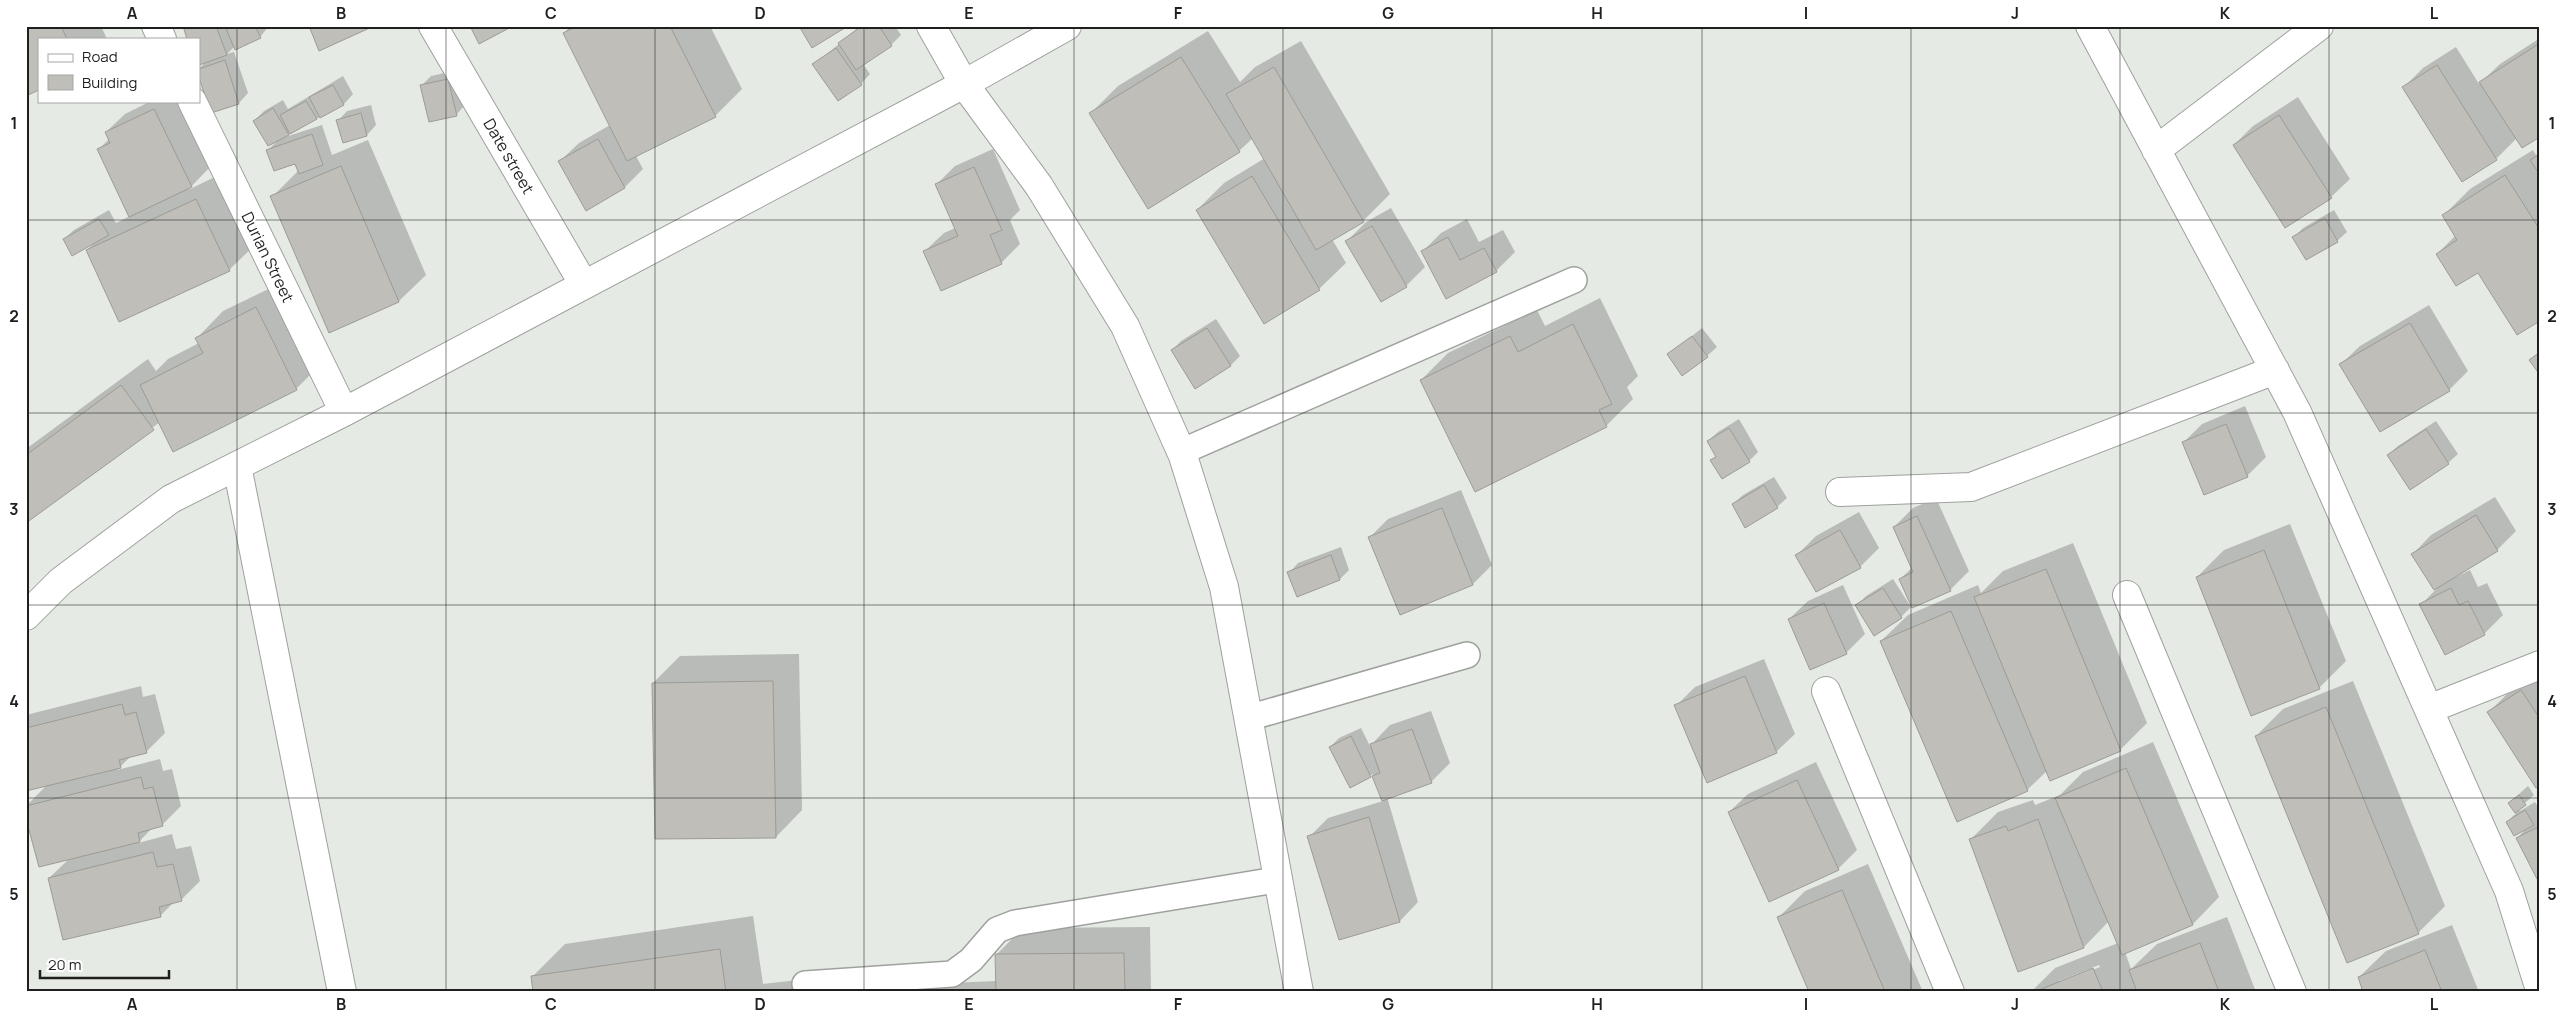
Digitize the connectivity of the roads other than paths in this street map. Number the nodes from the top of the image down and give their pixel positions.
1 (156, 26) edge
2 (433, 26) edge
3 (931, 26) edge
4 (1067, 26) edge
5 (2090, 26) edge
6 (2319, 26) edge
7 (162, 38) edge
8 (964, 84) junction
9 (192, 102) edge
10 (2156, 150) junction
11 (1574, 280) dead end
12 (584, 285) junction
13 (2275, 370) junction
14 (344, 412) junction
15 (1181, 452) junction
16 (237, 466) junction
17 (1840, 492) dead end
18 (2127, 595) dead end
19 (26, 616) edge
20 (1468, 655) dead end
21 (2540, 665) edge
22 (1826, 691) dead end
23 (2429, 709) junction
24 (1248, 718) junction
25 (1276, 880) junction
26 (805, 984) dead end
27 (2540, 990) edge
28 (342, 992) edge
29 (1299, 992) edge
30 (1950, 992) edge
31 (2292, 992) edge

1 - 7 street
2 - 12 street, Date street
3 - 8 street
4 - 8 street
5 - 10 street
6 - 10 street
8 - 12 street
8 - 15 street
9 - 14 street, Durian Street
10 - 13 street
11 - 15 lane
12 - 14 street
13 - 17 street
13 - 23 street
14 - 16 street
15 - 24 street
16 - 19 street
16 - 28 street
18 - 31 street
20 - 24 lane
21 - 23 street
22 - 30 street
23 - 27 street
24 - 25 street
25 - 26 lane
25 - 29 street

